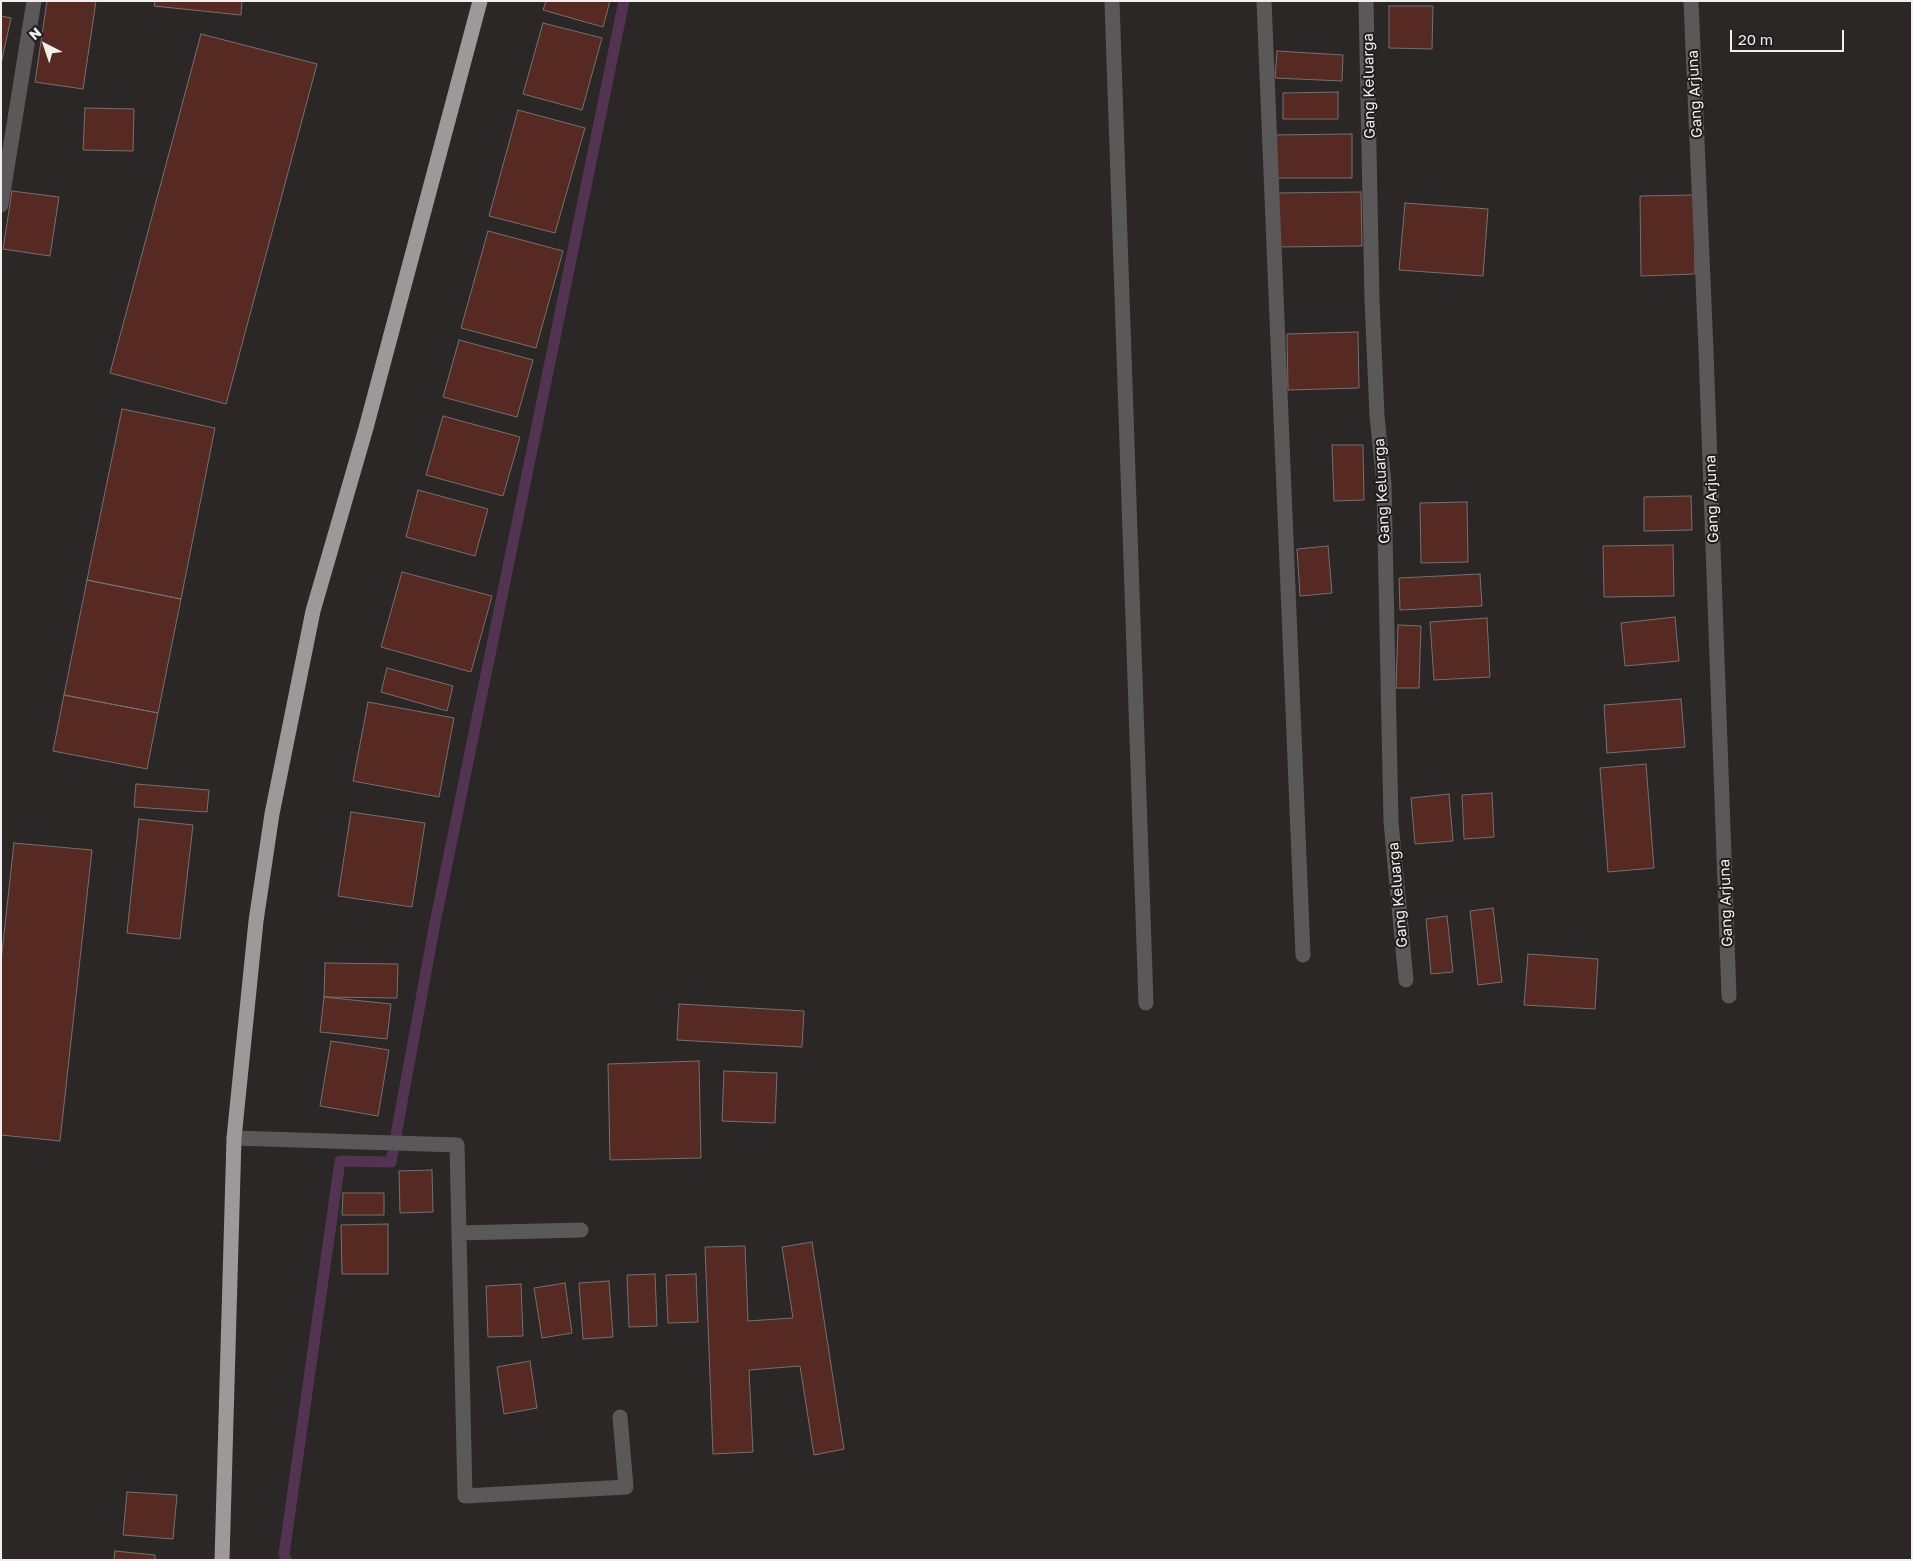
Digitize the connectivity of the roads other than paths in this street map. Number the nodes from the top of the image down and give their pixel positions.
1 (34, 1) edge
2 (480, 1) edge
3 (1112, 1) edge
4 (1264, 1) edge
5 (1366, 1) edge
6 (1691, 1) edge
7 (1, 206) edge
8 (1303, 955) dead end
9 (1406, 980) dead end
10 (1729, 996) dead end
11 (1146, 1003) dead end
12 (234, 1138) junction
13 (581, 1230) dead end
14 (459, 1233) junction
15 (620, 1418) dead end
16 (222, 1560) edge

1 - 7 street
2 - 12 highway
3 - 11 street
4 - 8 street
5 - 9 street, Gang Keluarga
6 - 10 street, Gang Arjuna
12 - 14 street
12 - 16 highway
13 - 14 street
14 - 15 street

